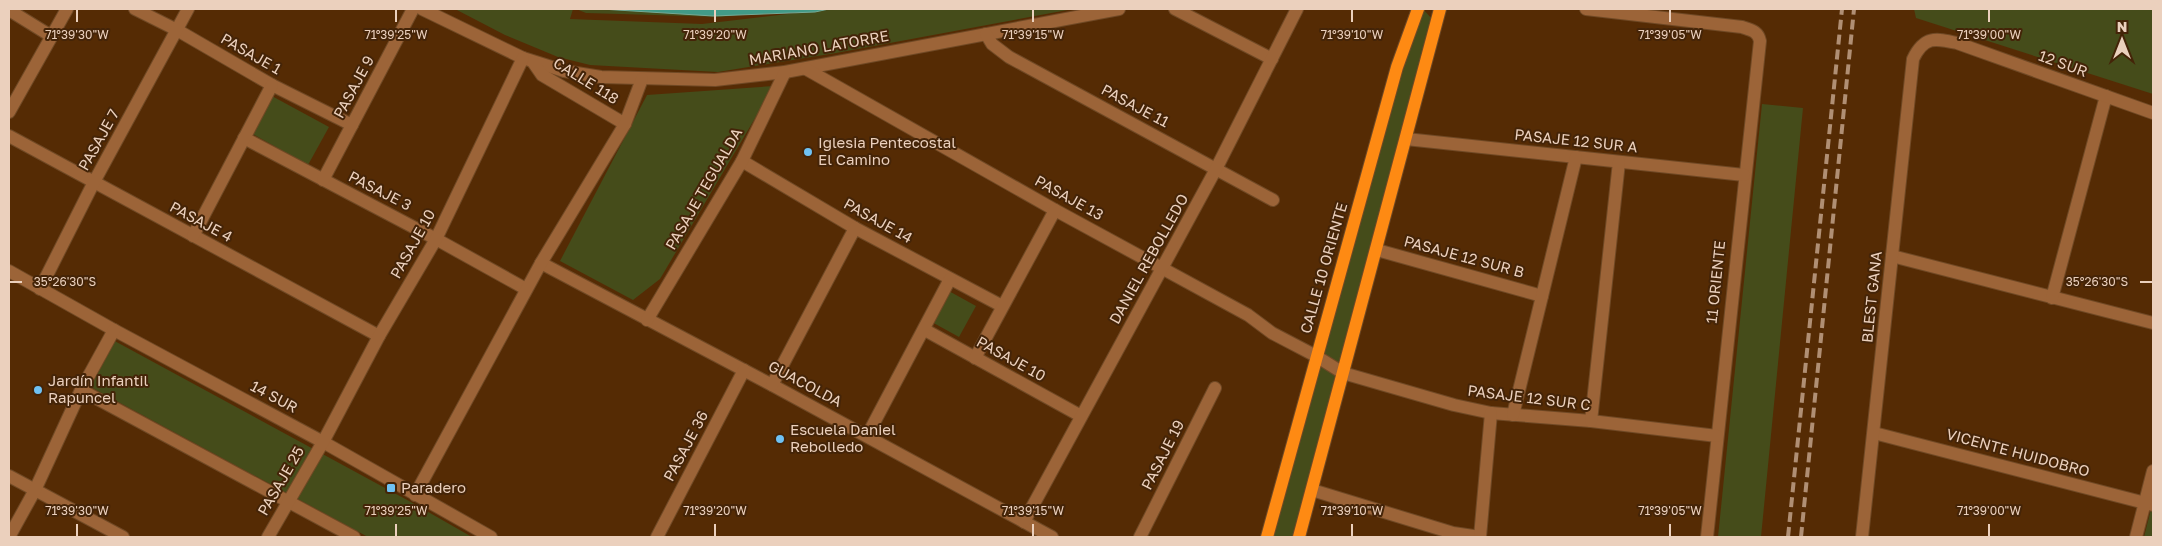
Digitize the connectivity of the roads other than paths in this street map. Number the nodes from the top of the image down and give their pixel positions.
1 (66, 9) edge
2 (135, 9) edge
3 (188, 9) edge
4 (413, 9) edge
5 (422, 9) edge
6 (1119, 9) edge
7 (1175, 9) edge
8 (1297, 9) edge
9 (1418, 9) edge
10 (1440, 9) edge
11 (1586, 9) edge
12 (9, 10) edge
13 (177, 30) junction
14 (986, 34) junction
15 (51, 36) junction
16 (1272, 59) junction
17 (1912, 59) joint
18 (528, 60) junction
19 (806, 69) junction
20 (785, 72) junction
21 (642, 80) junction
22 (272, 84) junction
23 (2106, 96) junction
24 (9, 112) edge
25 (2153, 113) edge
26 (624, 124) junction
27 (352, 125) junction
28 (9, 136) edge
29 (244, 138) junction
30 (1406, 139) junction
31 (1576, 157) junction
32 (742, 160) junction
33 (1619, 162) junction
34 (1216, 169) junction
35 (1744, 175) junction
36 (323, 180) junction
37 (94, 182) junction
38 (1274, 200) dead end
39 (1055, 210) junction
40 (855, 228) junction
41 (193, 236) junction
42 (436, 239) junction
43 (1377, 250) junction
44 (1892, 256) junction
45 (541, 263) junction
46 (1163, 267) junction
47 (9, 271) edge
48 (950, 279) junction
49 (40, 289) junction
50 (526, 290) junction
51 (1542, 296) junction
52 (2052, 298) junction
53 (1002, 306) junction
54 (647, 320) junction
55 (2153, 324) edge
56 (114, 330) junction
57 (924, 330) junction
58 (379, 336) junction
59 (1316, 356) junction
60 (976, 358) junction
61 (744, 370) junction
62 (1343, 373) junction
63 (772, 385) junction
64 (1215, 388) dead end
65 (81, 390) junction
66 (1491, 413) junction
67 (1513, 415) junction
68 (1081, 416) junction
69 (1591, 422) junction
70 (1874, 433) junction
71 (866, 436) junction
72 (1717, 436) junction
73 (323, 442) junction
74 (2153, 471) edge
75 (9, 476) edge
76 (35, 490) junction
77 (1312, 490) junction
78 (415, 496) junction
79 (286, 502) junction
80 (2149, 504) edge
81 (1024, 522) junction
82 (9, 537) edge
83 (123, 537) edge
84 (268, 537) edge
85 (354, 537) edge
86 (490, 537) edge
87 (657, 537) edge
88 (1052, 537) edge
89 (1140, 537) edge
90 (1267, 537) edge
91 (1299, 537) edge
92 (1480, 537) edge
93 (1707, 537) edge
94 (1862, 537) edge
95 (2136, 537) edge

1 - 15 street
2 - 13 street, PASAJE 1
3 - 13 street, PASAJE 7
4 - 27 street, PASAJE 9
5 - 18 street, CALLE 118
6 - 14 street, MARIANO LATORRE
7 - 16 street
8 - 16 street, DANIEL REBOLLEDO
9 - 59 main road, CALLE 10 ORIENTE
10 - 30 main road
11 - 35 street, 11 ORIENTE
12 - 15 street
13 - 22 street, PASAJE 1
13 - 37 street, PASAJE 7
14 - 19 street, MARIANO LATORRE
14 - 34 street, PASAJE 11
15 - 24 street
16 - 34 street, DANIEL REBOLLEDO
17 - 23 street, 12 SUR
17 - 44 street, BLEST GANA
18 - 21 street, MARIANO LATORRE
18 - 26 street, CALLE 118
18 - 42 street, PASAJE 10
19 - 20 street, MARIANO LATORRE
19 - 39 street, PASAJE 13
20 - 21 street, MARIANO LATORRE
20 - 32 street, PASAJE TEGUALDA
21 - 26 street
22 - 27 street, PASAJE 1
22 - 29 street
23 - 25 street, 12 SUR
23 - 52 street
26 - 45 street
27 - 36 street, PASAJE 9
28 - 37 street, PASAJE 4
29 - 36 street, PASAJE 3
29 - 41 street
30 - 31 street, PASAJE 12 SUR A
30 - 43 main road
31 - 33 street, PASAJE 12 SUR A
31 - 51 street
32 - 40 street, PASAJE 14
32 - 54 street, PASAJE TEGUALDA
33 - 35 street, PASAJE 12 SUR A
33 - 69 street
34 - 38 street, PASAJE 11
34 - 46 street, DANIEL REBOLLEDO
35 - 72 street, 11 ORIENTE
36 - 42 street, PASAJE 3
37 - 41 street, PASAJE 4
37 - 49 street, PASAJE 7
39 - 46 street, PASAJE 13
39 - 53 street
40 - 48 street, PASAJE 14
40 - 63 street
41 - 58 street, PASAJE 4
42 - 50 street, PASAJE 3
42 - 58 street, PASAJE 10
43 - 51 street, PASAJE 12 SUR B
43 - 62 main road
44 - 52 street
44 - 70 street, BLEST GANA
45 - 50 street
45 - 54 street, GUACOLDA
46 - 59 street, PASAJE 13
46 - 68 street, DANIEL REBOLLEDO
47 - 49 street, 14 SUR
48 - 53 street, PASAJE 14
48 - 57 street
49 - 56 street, 14 SUR
50 - 78 street
51 - 67 street
52 - 55 street
53 - 60 street
54 - 61 street, GUACOLDA
56 - 65 street
56 - 73 street, 14 SUR
57 - 60 street, PASAJE 10
57 - 71 street
58 - 73 street, PASAJE 10
59 - 62 street, PASAJE 12 SUR C
59 - 90 main road, CALLE 10 ORIENTE
60 - 68 street, PASAJE 10
61 - 63 street, GUACOLDA
61 - 87 street, PASAJE 36
62 - 66 street, PASAJE 12 SUR C
62 - 77 main road
63 - 71 street, GUACOLDA
64 - 89 street, PASAJE 19
65 - 76 street
65 - 79 street
66 - 67 street, PASAJE 12 SUR C
66 - 92 street
67 - 69 street, PASAJE 12 SUR C
68 - 81 street, DANIEL REBOLLEDO
69 - 72 street, PASAJE 12 SUR C
70 - 80 street, VICENTE HUIDOBRO
70 - 94 street, BLEST GANA
71 - 81 street, GUACOLDA
72 - 93 street, 11 ORIENTE
73 - 78 street, 14 SUR
73 - 79 street, PASAJE 25
74 - 80 street
75 - 76 street
76 - 82 street
76 - 83 street
77 - 91 main road
77 - 92 street
78 - 86 street, 14 SUR
79 - 84 street, PASAJE 25
79 - 85 street
80 - 95 street
81 - 88 street, GUACOLDA

